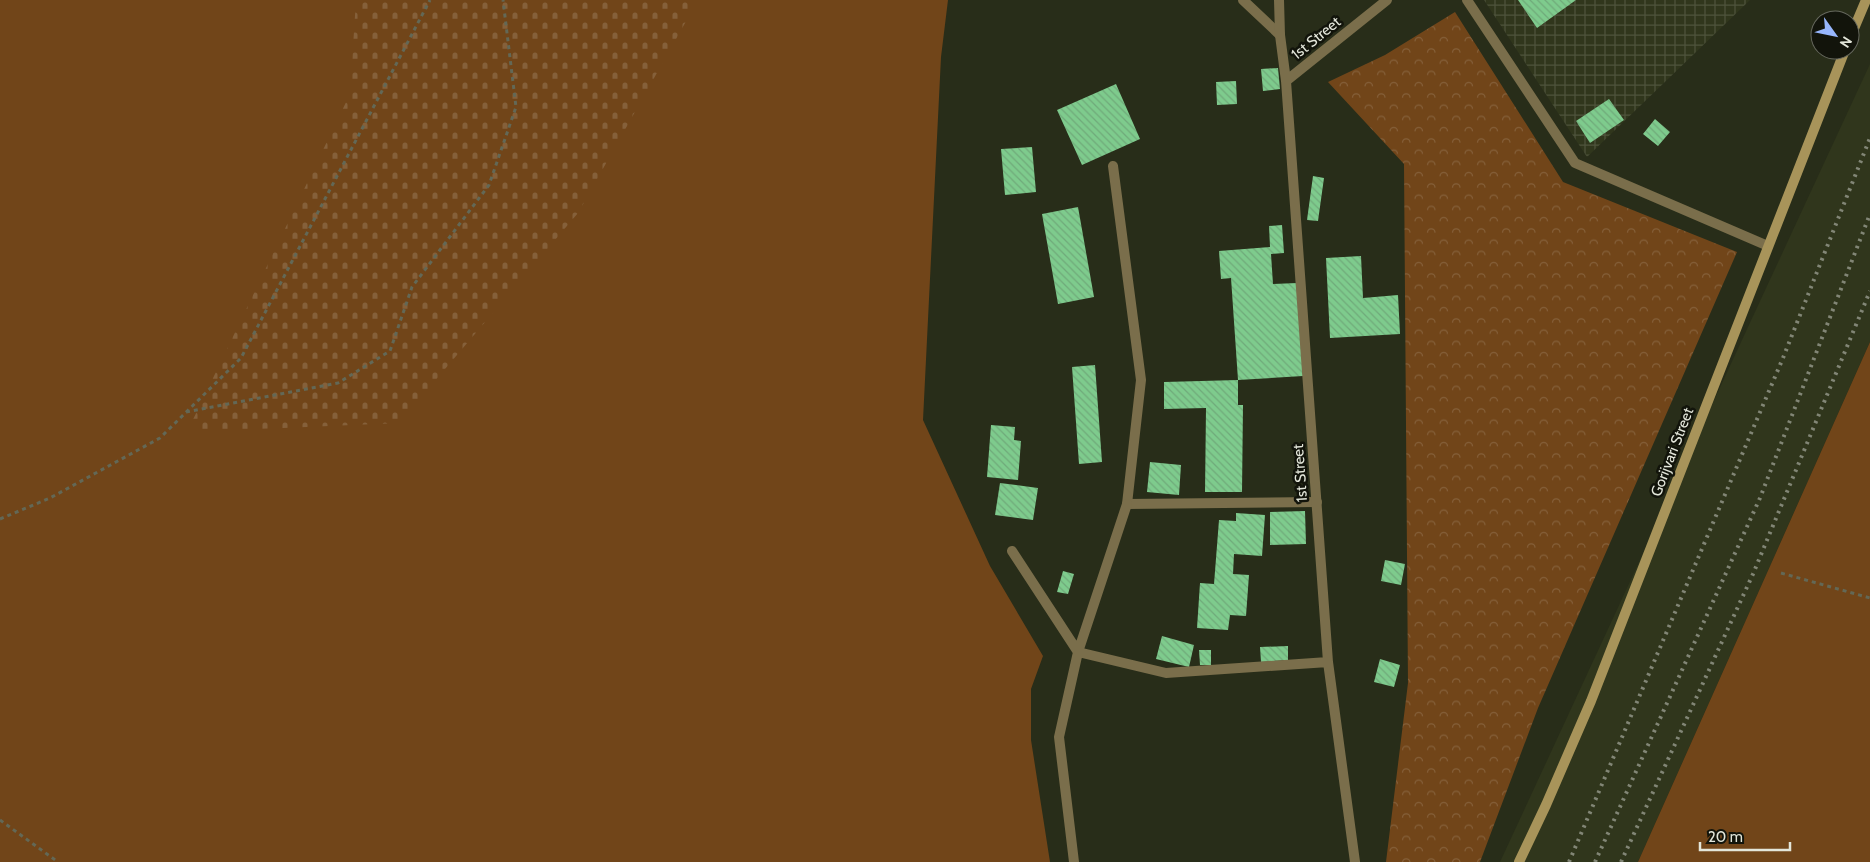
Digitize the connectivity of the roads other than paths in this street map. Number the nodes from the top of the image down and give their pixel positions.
1 (1242, 0) edge
2 (1279, 0) edge
3 (1387, 0) edge
4 (1467, 0) edge
5 (1866, 0) edge
6 (1860, 14) edge
7 (1280, 35) junction
8 (1841, 60) edge
9 (1286, 80) junction
10 (1113, 166) dead end
11 (1768, 246) junction
12 (1317, 502) junction
13 (1127, 504) junction
14 (1012, 551) dead end
15 (1078, 652) junction
16 (1328, 662) junction
17 (1074, 862) edge
18 (1355, 862) edge
19 (1519, 862) edge

1 - 7 street
2 - 7 street, 1st Street
3 - 9 street, 1st Street
4 - 11 street
5 - 6 main road
7 - 9 street, 1st Street
8 - 11 main road, Gorijvari Street
9 - 12 street, 1st Street
10 - 13 street
11 - 19 main road, Gorijvari Street
12 - 13 street
12 - 16 street, 1st Street
13 - 15 street
14 - 15 street
15 - 16 street
15 - 17 street
16 - 18 street, 1st Street

